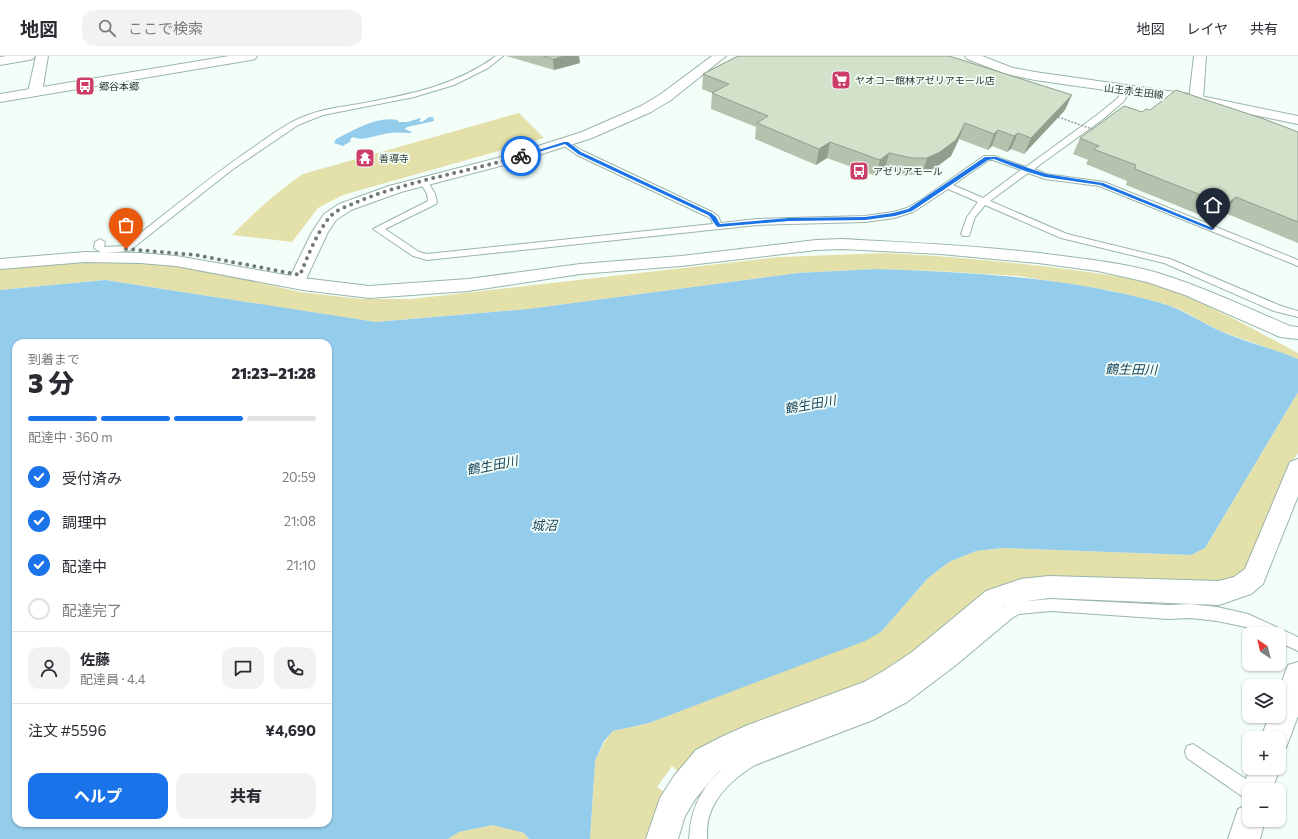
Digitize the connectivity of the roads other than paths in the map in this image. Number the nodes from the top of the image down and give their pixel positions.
1 (29, 56) edge
2 (42, 56) edge
3 (251, 56) edge
4 (500, 56) edge
5 (720, 56) edge
6 (971, 56) edge
7 (1200, 56) edge
8 (0, 61) edge
9 (1126, 90) junction
10 (35, 92) junction
11 (0, 98) edge
12 (1196, 100) junction
13 (1298, 120) edge
14 (566, 143) junction
15 (1026, 170) junction
16 (423, 180) junction
17 (948, 186) junction
18 (984, 201) junction
19 (718, 226) junction
20 (966, 234) dead end
21 (100, 242) dead end
22 (126, 249) junction
23 (1298, 263) edge
24 (0, 264) edge
25 (1298, 314) edge
26 (1298, 334) edge
27 (1298, 468) edge
28 (1262, 627) edge
29 (1286, 638) edge
30 (1298, 644) edge
31 (1298, 675) edge
32 (1278, 731) edge
33 (1193, 752) dead end
34 (1242, 786) edge
35 (1247, 827) edge
36 (662, 839) edge
37 (698, 839) edge
38 (1244, 839) edge

1 - 8 street
2 - 10 street
3 - 10 street
4 - 22 lane
5 - 14 street
6 - 9 street, 山王赤生田線
7 - 12 street
9 - 12 street, 山王赤生田線
9 - 15 lane
10 - 11 street
12 - 13 street, 山王赤生田線
14 - 16 street
14 - 19 lane
15 - 17 lane
15 - 18 lane
15 - 23 lane
16 - 19 lane
16 - 22 street
17 - 18 lane
17 - 19 lane
18 - 20 lane
18 - 25 lane
21 - 22 lane
24 - 26 street
27 - 36 street
28 - 37 lane
29 - 30 lane
31 - 32 street
33 - 34 lane
35 - 38 street

